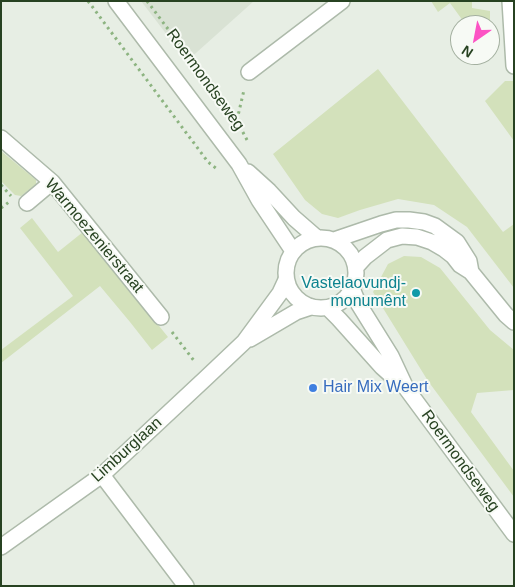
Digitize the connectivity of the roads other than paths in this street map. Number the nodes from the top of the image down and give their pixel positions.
1 (116, 1) edge
2 (342, 1) edge
3 (510, 1) edge
4 (514, 66) edge
5 (249, 72) road end
6 (1, 138) edge
7 (239, 164) junction
8 (52, 182) junction
9 (20, 201) road end
10 (317, 238) junction
11 (334, 240) junction
12 (293, 251) junction
13 (356, 267) junction
14 (471, 272) junction
15 (286, 280) junction
16 (352, 291) junction
17 (310, 307) junction
18 (328, 308) junction
19 (161, 317) road end
20 (514, 322) edge
21 (244, 342) junction
22 (406, 388) junction
23 (102, 475) junction
24 (514, 534) edge
25 (1, 548) edge
26 (186, 586) edge

1 - 7 street, Roermondseweg
2 - 5 street
3 - 4 street
6 - 8 street, Warmoezenierstraat
7 - 10 street, Roermondseweg
7 - 12 street, Roermondseweg
8 - 9 street
8 - 19 street, Warmoezenierstraat
10 - 11 street
10 - 12 street
11 - 13 street
11 - 14 street
12 - 15 street
13 - 14 street
13 - 16 street
14 - 20 street
15 - 17 street
15 - 21 street, Limburglaan
16 - 18 street
16 - 22 street, Roermondseweg
17 - 18 street
17 - 21 street, Limburglaan
18 - 22 street, Roermondseweg
21 - 23 street, Limburglaan
22 - 24 street, Roermondseweg
23 - 25 street, Limburglaan
23 - 26 street

